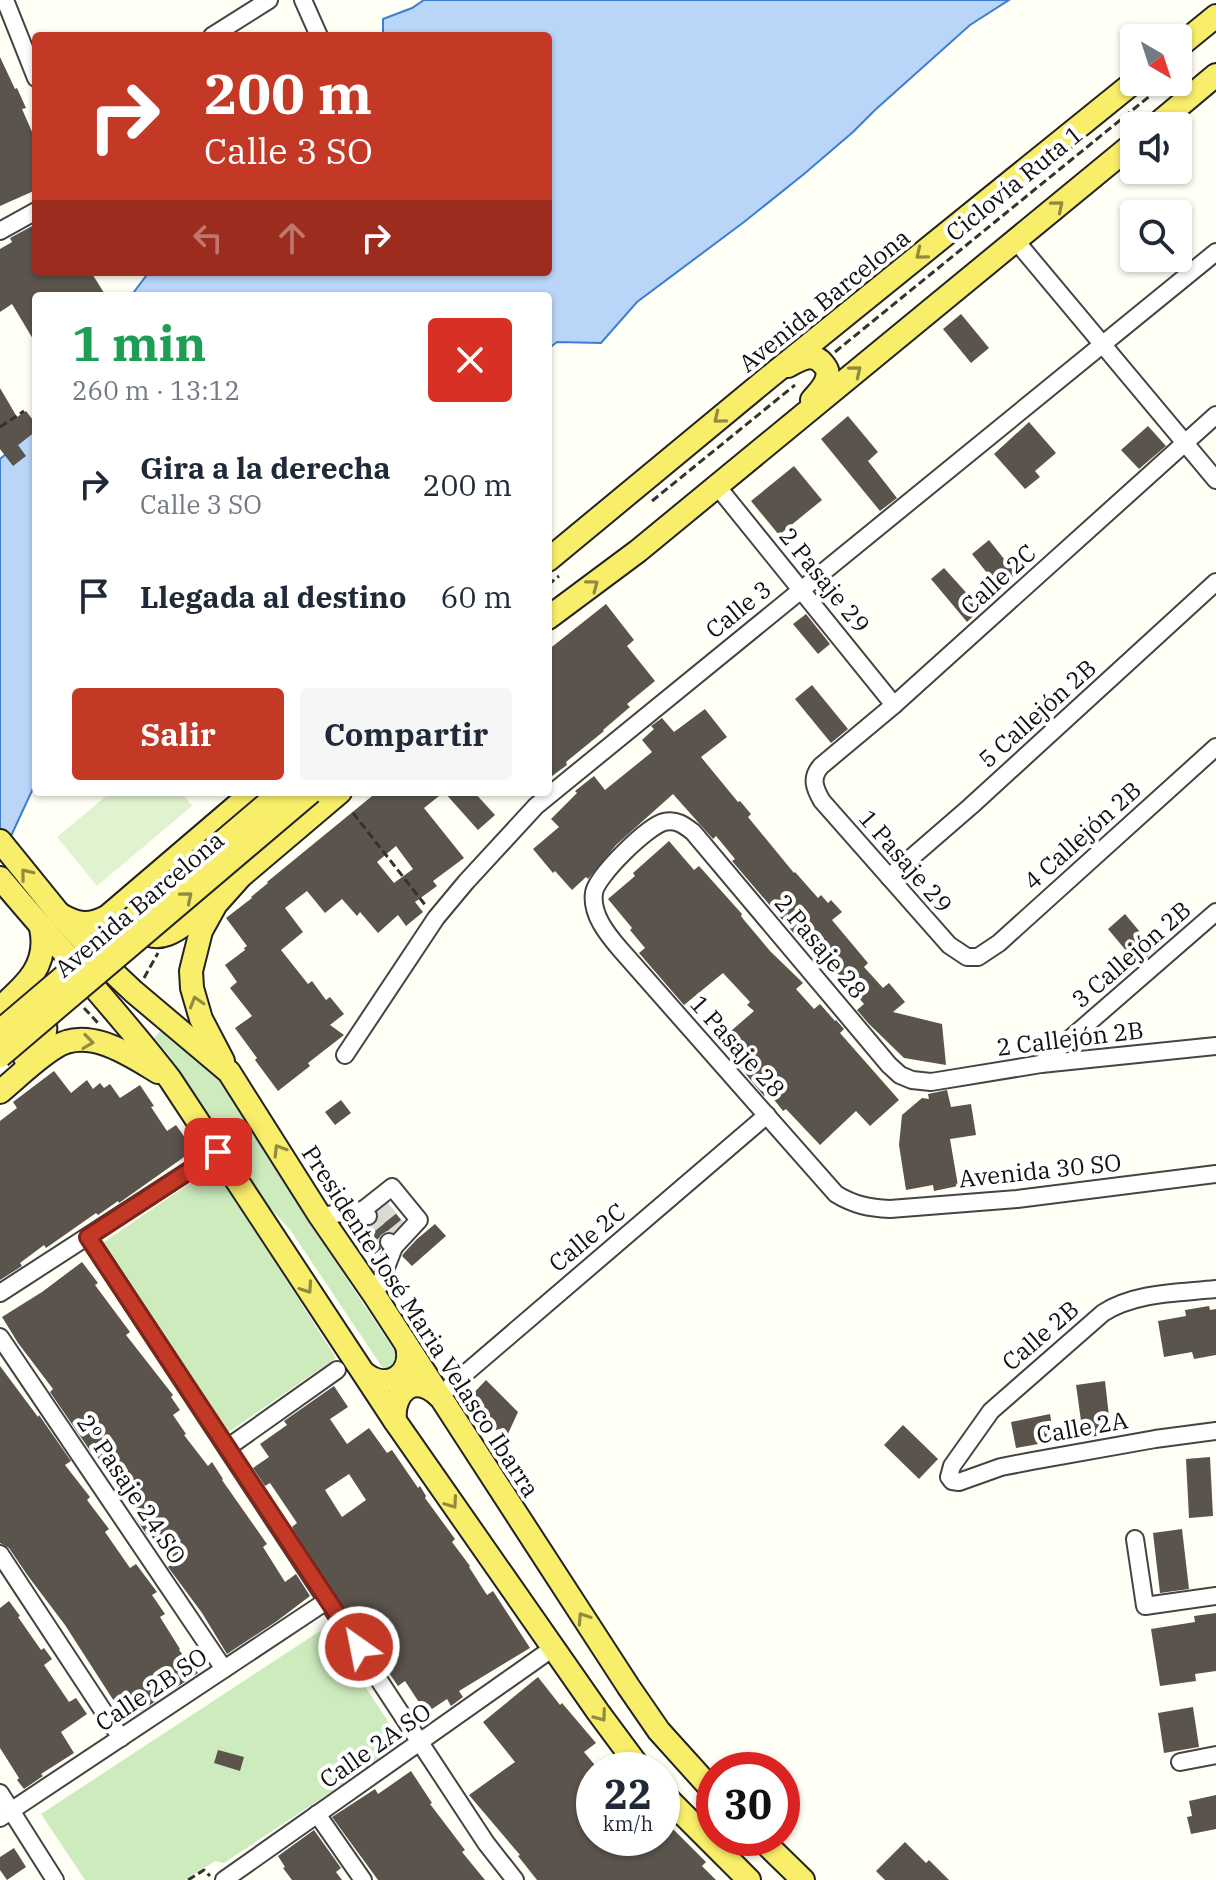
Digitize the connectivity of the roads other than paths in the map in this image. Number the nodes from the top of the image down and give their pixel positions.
1 (269, 0) edge
2 (303, 0) edge
3 (7, 3) edge
4 (1216, 16) edge
5 (218, 32) edge
6 (317, 32) edge
7 (1192, 36) edge
8 (32, 68) edge
9 (1216, 75) edge
10 (1120, 93) edge
11 (1172, 112) edge
12 (1120, 155) edge
13 (32, 213) edge
14 (0, 231) edge
15 (1016, 241) junction
16 (1216, 252) edge
17 (1103, 344) junction
18 (768, 378) junction
19 (1216, 415) edge
20 (796, 420) junction
21 (1184, 443) junction
22 (1216, 480) edge
23 (717, 486) junction
24 (554, 568) edge
25 (1216, 582) edge
26 (801, 589) junction
27 (552, 615) edge
28 (894, 705) junction
29 (1216, 747) edge
30 (814, 779) joint
31 (552, 793) edge
32 (248, 796) edge
33 (276, 796) edge
34 (306, 796) edge
35 (335, 796) edge
36 (548, 796) edge
37 (683, 825) joint
38 (0, 841) edge
39 (241, 876) junction
40 (889, 877) junction
41 (0, 878) edge
42 (142, 887) junction
43 (1216, 912) edge
44 (47, 917) junction
45 (978, 957) joint
46 (0, 1008) edge
47 (0, 1031) edge
48 (1216, 1046) edge
49 (345, 1055) dead end
50 (0, 1056) edge
51 (1041, 1064) junction
52 (229, 1072) junction
53 (0, 1079) edge
54 (170, 1079) junction
55 (931, 1082) joint
56 (0, 1092) edge
57 (767, 1115) junction
58 (218, 1152) junction
59 (1216, 1174) edge
60 (869, 1208) joint
61 (320, 1216) junction
62 (88, 1237) junction
63 (1216, 1289) edge
64 (0, 1293) edge
65 (375, 1296) junction
66 (0, 1337) edge
67 (407, 1346) junction
68 (337, 1370) dead end
69 (364, 1373) junction
70 (439, 1396) junction
71 (395, 1421) junction
72 (1216, 1431) edge
73 (227, 1448) junction
74 (959, 1482) joint
75 (1135, 1539) dead end
76 (0, 1554) edge
77 (1216, 1596) edge
78 (328, 1600) junction
79 (553, 1648) junction
80 (224, 1669) junction
81 (121, 1738) junction
82 (420, 1742) junction
83 (628, 1752) edge
84 (1216, 1755) edge
85 (1180, 1762) dead end
86 (696, 1772) edge
87 (0, 1793) edge
88 (680, 1811) edge
89 (317, 1814) junction
90 (6, 1815) edge
91 (749, 1856) edge
92 (777, 1856) edge
93 (727, 1858) junction
94 (55, 1880) edge
95 (224, 1880) edge
96 (363, 1880) edge
97 (515, 1880) edge
98 (749, 1880) edge
99 (803, 1880) edge

1 - 5 street
2 - 6 street
3 - 8 street
4 - 7 main road
9 - 11 main road
10 -> 18 main road, Avenida Barcelona
15 -> 12 main road
13 - 14 street
15 - 17 street
20 -> 15 main road
16 - 17 street, Calle 3
17 - 21 street
17 - 26 street, Calle 3
18 - 20 main road
18 -> 24 main road, Avenida Barcelona
19 - 21 street, Calle 2C
20 - 23 main road
21 - 22 street
21 - 28 street, Calle 2C
23 - 26 street, 2 Pasaje 29
27 -> 23 main road
25 - 40 street, 5 Callejón 2B
26 - 28 street, 2 Pasaje 29
26 - 31 street, Calle 3
28 - 30 street, Calle 2C
29 - 45 street, 4 Callejón 2B
30 - 40 street, 1 Pasaje 29
32 - 42 main road
33 - 47 main road, Avenida Barcelona, bridge
50 -> 34 main road, Avenida Barcelona, bridge
35 - 39 main road
36 - 49 street, Calle 3
37 - 55 street, 2 Pasaje 28
37 - 57 street, 1 Pasaje 28
44 -> 38 main road
39 - 42 main road
52 -> 39 main road
40 - 45 street, 1 Pasaje 29
41 - 44 main road
42 - 44 main road
43 - 51 street, 3 Callejón 2B
44 - 46 main road
44 - 52 main road, Presidente José Maria Velasco Ibarra
44 - 54 main road
46 - 53 main road
48 - 51 street, 2 Callejón 2B
51 - 55 street, 2 Callejón 2B
61 -> 52 main road, Presidente José Maria Velasco Ibarra
56 -> 54 main road
54 - 58 main road
57 - 60 street, 1 Pasaje 28
57 - 70 street, Calle 2C
58 - 62 street
58 -> 69 main road
59 - 60 street, Avenida 30 SO
61 - 65 main road, Presidente José Maria Velasco Ibarra
61 - 65 street
62 - 64 street
62 - 73 street
63 - 74 street, Calle 2B
65 - 67 main road, Presidente José Maria Velasco Ibarra
66 - 80 street, 2º Pasaje 24 SO
67 - 69 main road
67 - 70 main road, Presidente José Maria Velasco Ibarra
68 - 73 street
69 - 71 main road
70 - 71 main road
86 -> 70 main road, Presidente José Maria Velasco Ibarra
71 -> 79 main road
72 - 74 street, Calle 2A
73 - 78 street
75 - 77 street
76 - 81 street
78 - 80 street, Calle 2B SO
78 - 82 street
79 - 82 street, Calle 2A SO
79 -> 83 main road
80 - 81 street, Calle 2B SO
81 - 90 street, Calle 2B SO
82 - 89 street, Calle 2A SO
82 - 97 street
84 - 85 street
87 - 90 street
88 - 93 main road
89 - 95 street, Calle 2A SO
89 - 96 street
90 - 94 street
91 - 93 main road
92 - 99 main road
93 - 98 main road

